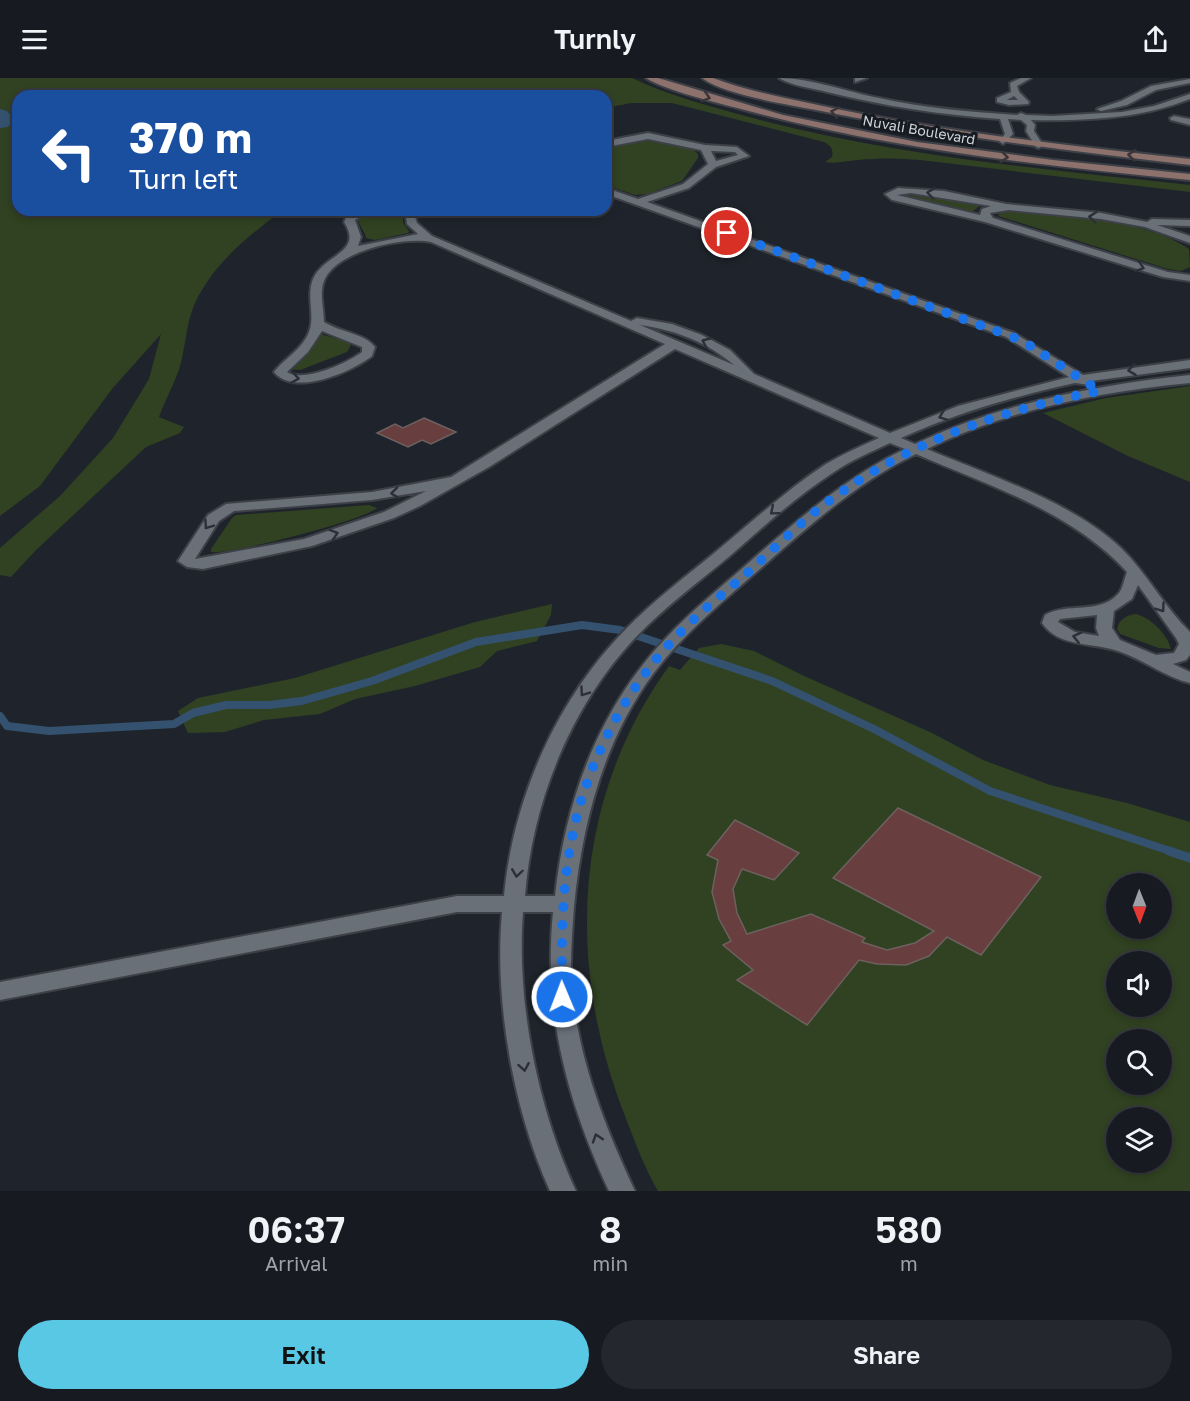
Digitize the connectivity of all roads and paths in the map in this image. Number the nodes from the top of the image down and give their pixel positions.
1 (650, 78) edge
2 (706, 78) edge
3 (783, 78) edge
4 (1027, 78) edge
5 (1190, 81) edge
6 (1015, 93) dead end
7 (1190, 96) edge
8 (1005, 117) junction
9 (1023, 117) junction
10 (1174, 118) dead end
11 (1190, 122) edge
12 (1004, 141) junction
13 (612, 143) edge
14 (1039, 145) junction
15 (705, 148) junction
16 (1190, 162) edge
17 (713, 165) junction
18 (1190, 177) edge
19 (612, 193) edge
20 (639, 202) junction
21 (1009, 207) junction
22 (354, 216) edge
23 (411, 216) edge
24 (989, 220) junction
25 (1125, 220) junction
26 (1190, 223) edge
27 (428, 238) junction
28 (1190, 240) edge
29 (347, 253) junction
30 (1190, 278) edge
31 (614, 318) junction
32 (318, 323) junction
33 (674, 344) junction
34 (1190, 364) edge
35 (751, 377) junction
36 (1081, 378) junction
37 (1190, 379) edge
38 (1100, 391) junction
39 (891, 437) junction
40 (917, 449) junction
41 (452, 481) junction
42 (1134, 573) junction
43 (1107, 609) junction
44 (1187, 639) edge
45 (1114, 644) junction
46 (1156, 660) junction
47 (1190, 678) edge
48 (513, 903) junction
49 (564, 904) junction
50 (62, 979) junction
51 (0, 981) edge
52 (0, 992) edge
53 (563, 1191) edge
54 (622, 1191) edge

1 -> 18 main road, Nuvali Boulevard
12 -> 2 main road, Nuvali Boulevard
3 - 8 street
4 - 6 street
5 - 9 street
7 - 9 street
8 - 9 street
8 - 12 street
9 - 14 street
10 - 11 street
12 - 14 main road, Nuvali Boulevard
13 - 15 street
16 -> 14 main road, Nuvali Boulevard
15 - 17 street
15 - 17 street
17 - 20 street
19 - 20 street
20 - 36 street
21 - 24 street
21 -> 24 street
25 -> 21 street
22 - 29 street
23 - 27 street
24 -> 30 street
25 - 26 street
25 - 28 street
27 - 29 street
27 - 31 street
29 - 32 street
31 - 33 street
35 -> 31 street
32 -> 32 street
33 - 35 street
33 - 41 street
34 -> 36 street
35 - 39 street
36 - 38 street
36 -> 39 street
37 - 38 street
38 - 40 street
39 - 40 street
39 -> 48 street
40 - 42 street
40 - 49 street
41 -> 41 street
42 - 43 street
42 -> 44 street
43 - 45 street
45 -> 43 street
44 - 46 street
45 - 46 street
46 - 47 street
48 - 49 street
48 - 50 street
48 -> 53 street
54 -> 49 street
50 - 51 street
50 - 52 street

